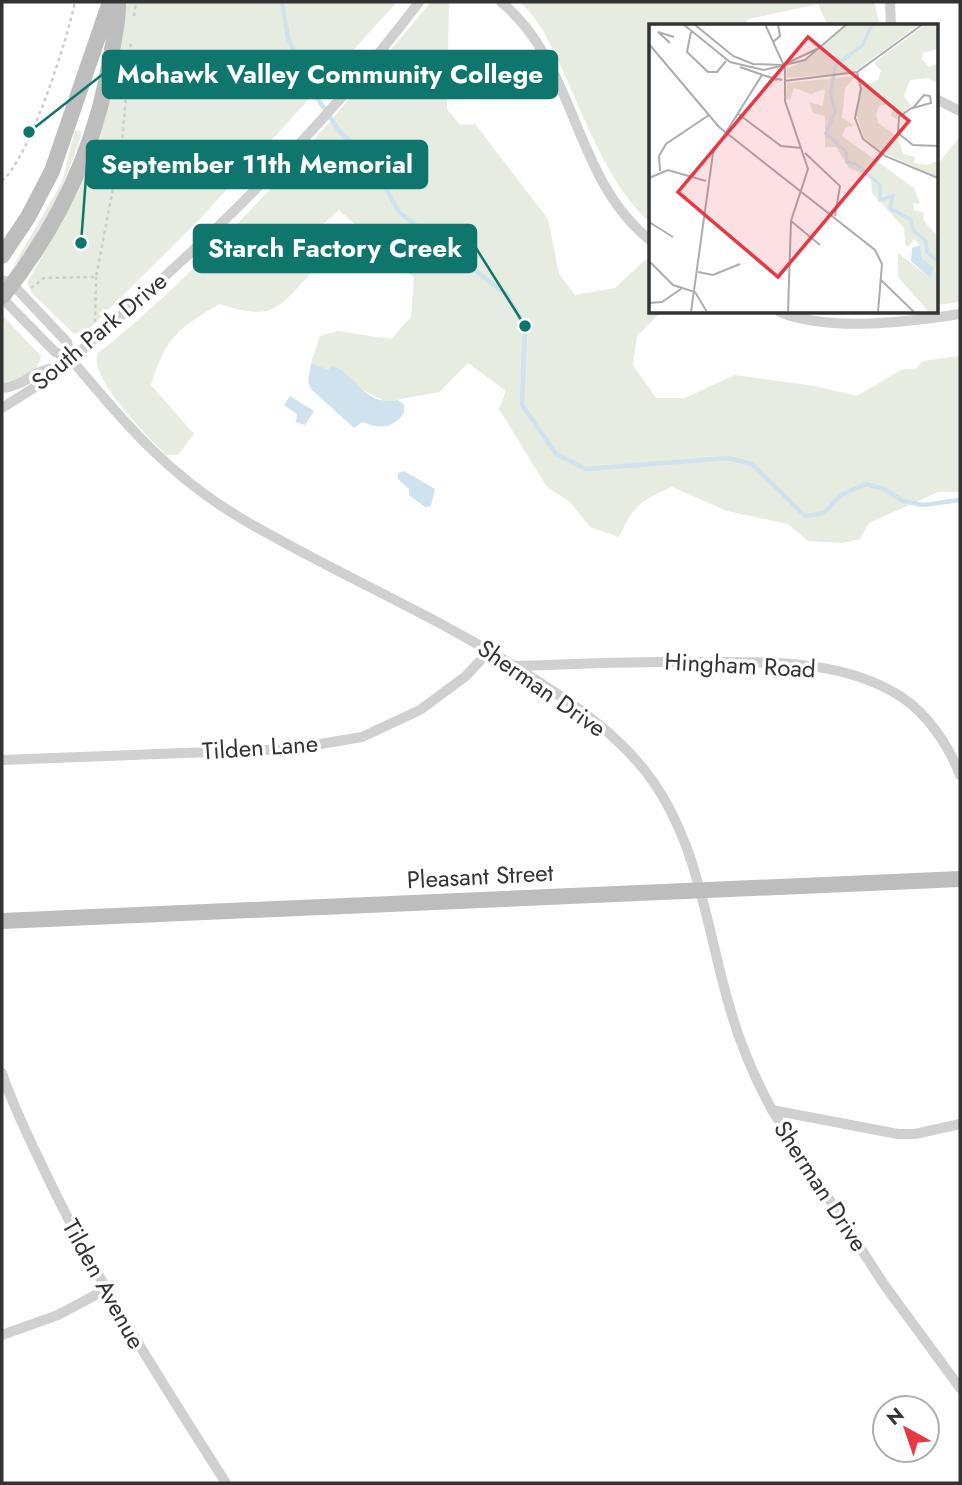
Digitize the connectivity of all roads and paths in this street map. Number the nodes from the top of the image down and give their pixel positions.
1 (75, 2) edge
2 (110, 2) edge
3 (118, 2) edge
4 (136, 2) edge
5 (419, 2) edge
6 (501, 2) edge
7 (890, 2) edge
8 (133, 23) dead end
9 (891, 24) edge
10 (131, 35) dead end
11 (937, 100) edge
12 (960, 111) edge
13 (2, 181) edge
14 (649, 239) edge
15 (2, 256) edge
16 (96, 277) junction
17 (31, 288) dead end
18 (4, 290) edge
19 (784, 313) edge
20 (960, 314) edge
21 (95, 325) dead end
22 (71, 359) junction
23 (56, 368) junction
24 (2, 388) edge
25 (2, 408) edge
26 (490, 650) junction
27 (516, 666) junction
28 (2, 760) edge
29 (960, 775) edge
30 (960, 879) edge
31 (699, 889) junction
32 (2, 921) edge
33 (2, 1073) edge
34 (772, 1110) junction
35 (960, 1124) edge
36 (105, 1290) junction
37 (2, 1335) edge
38 (960, 1388) edge
39 (226, 1483) edge

1 - 13 path
2 - 15 street
3 - 18 street
4 - 8 path
5 - 22 street, South Park Drive
6 - 14 street
7 - 9 street
10 - 16 path
11 - 12 street
16 - 17 path
16 - 21 path
18 - 22 street, Sherman Drive
18 - 22 street, Sherman Drive
19 - 20 street
22 - 23 street, South Park Drive
22 - 26 street, Sherman Drive
23 - 24 street
23 - 25 street, South Park Drive
26 - 27 street, Sherman Drive
26 - 28 street, Tilden Lane
27 - 29 street, Hingham Road
27 - 31 street, Sherman Drive
30 - 31 street, Pleasant Street
31 - 32 street, Pleasant Street
31 - 34 street, Sherman Drive
33 - 36 street, Tilden Avenue
34 - 35 street
34 - 38 street, Sherman Drive
36 - 37 street
36 - 39 street, Tilden Avenue

